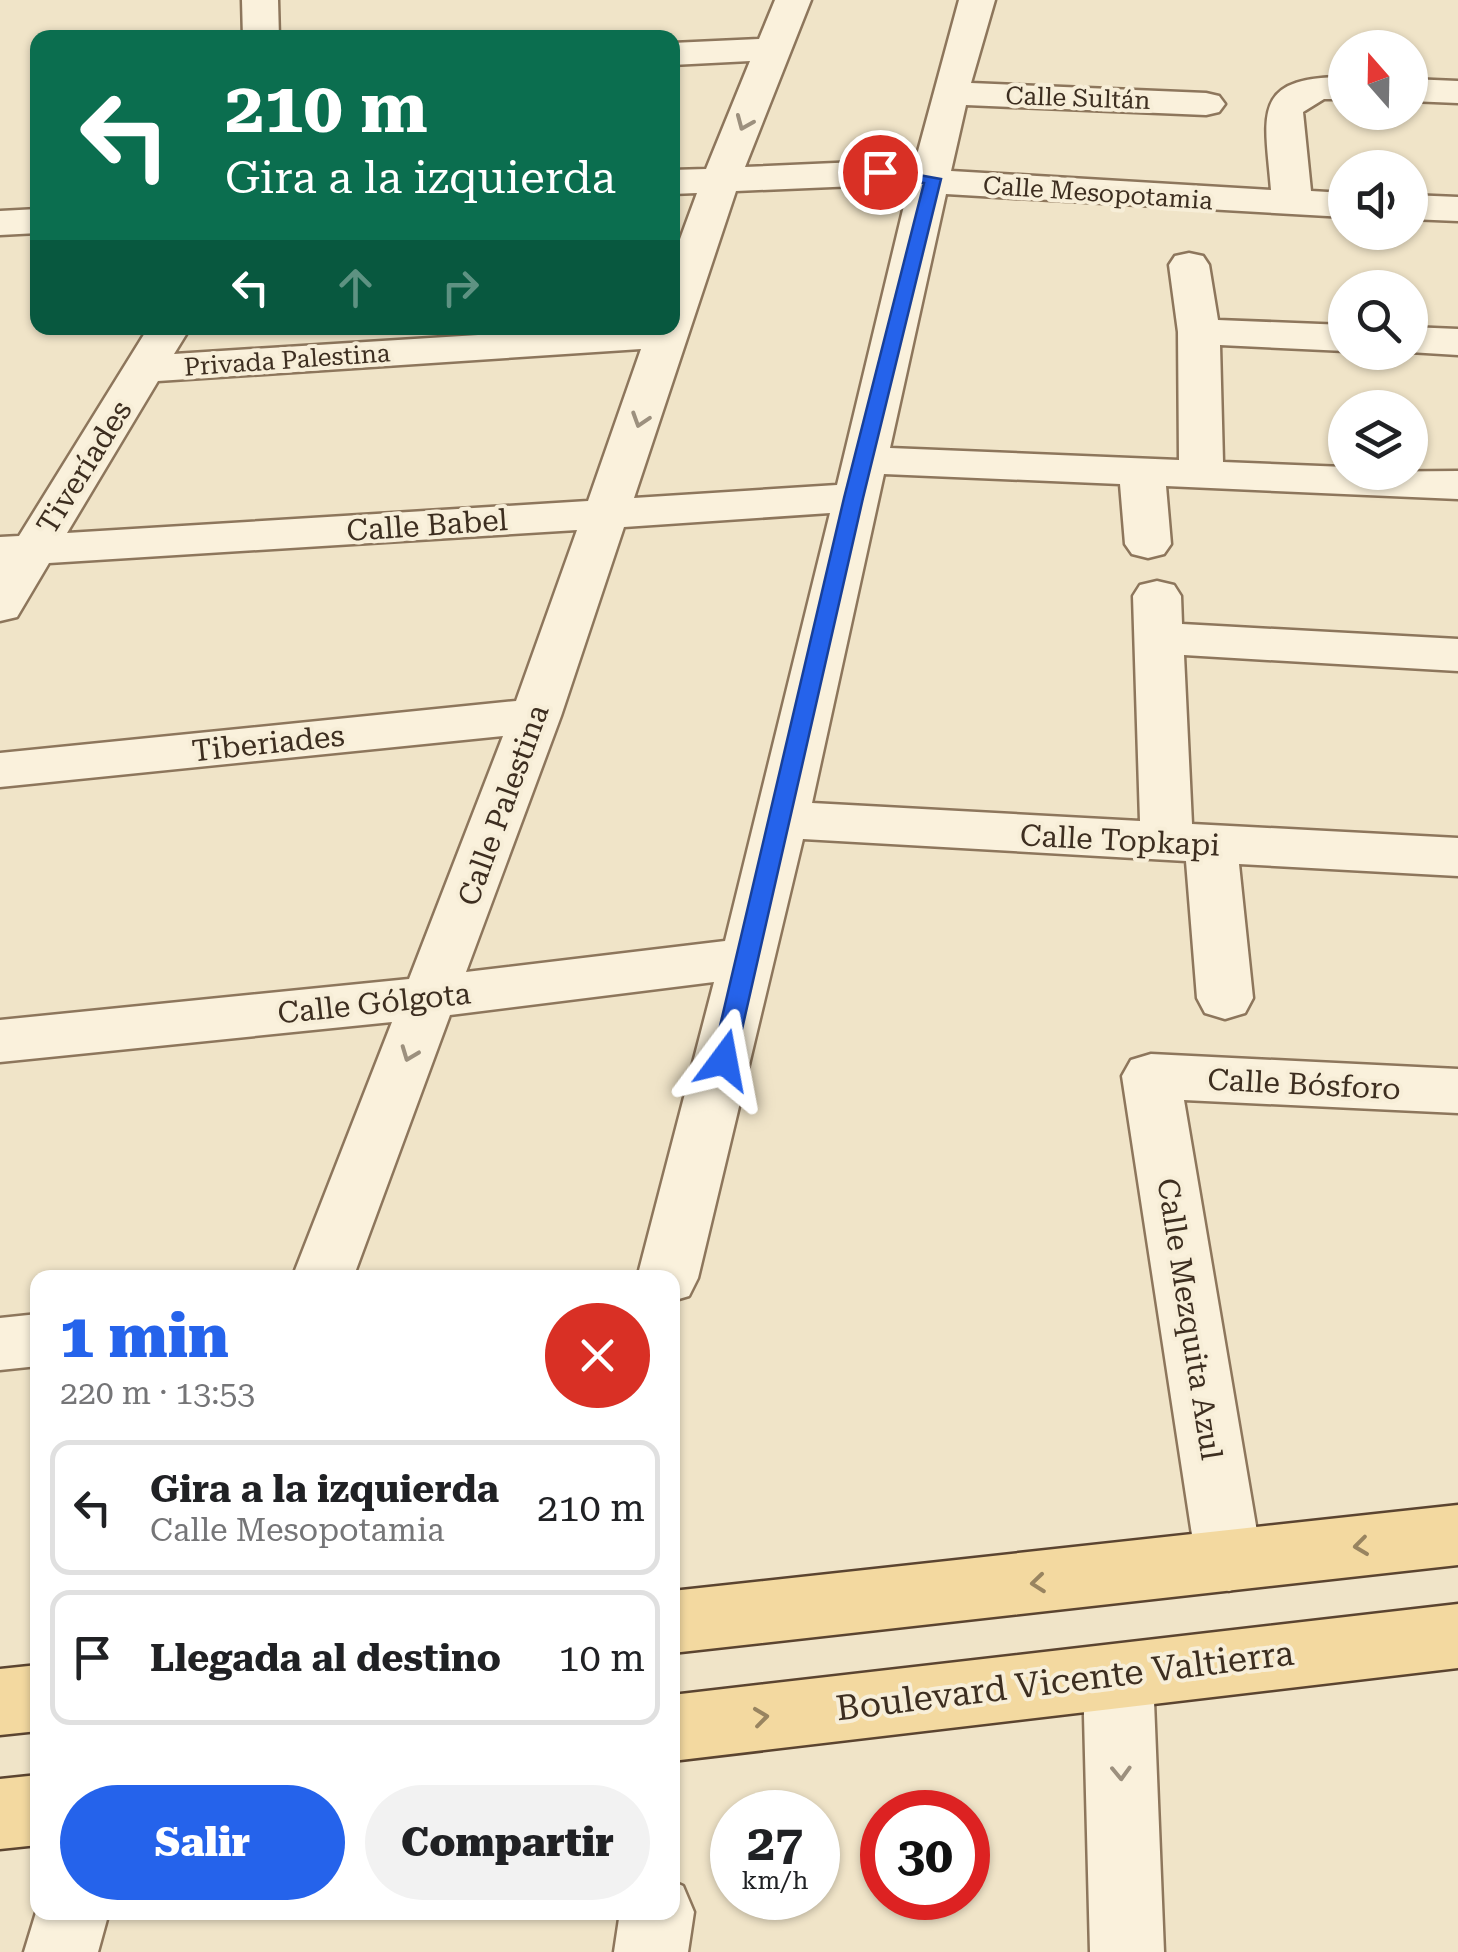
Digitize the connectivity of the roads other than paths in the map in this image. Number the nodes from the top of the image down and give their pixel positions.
1 (260, 0) edge
2 (793, 0) edge
3 (976, 0) edge
4 (261, 30) edge
5 (776, 49) junction
6 (680, 54) edge
7 (1328, 89) edge
8 (1428, 91) edge
9 (1458, 92) edge
10 (950, 93) junction
11 (1206, 104) dead end
12 (720, 179) junction
13 (933, 179) junction
14 (680, 182) edge
15 (1292, 203) junction
16 (1328, 204) edge
17 (1428, 208) edge
18 (1458, 209) edge
19 (30, 221) edge
20 (0, 223) edge
21 (1189, 264) dead end
22 (680, 298) edge
23 (1198, 332) junction
24 (164, 335) edge
25 (578, 335) edge
26 (668, 335) edge
27 (1328, 337) edge
28 (1428, 341) edge
29 (1458, 342) edge
30 (146, 368) junction
31 (1142, 472) junction
32 (1201, 474) junction
33 (858, 479) junction
34 (1458, 485) edge
35 (609, 514) junction
36 (1148, 544) dead end
37 (16, 551) edge
38 (0, 606) edge
39 (1458, 655) edge
40 (536, 716) junction
41 (0, 770) edge
42 (782, 820) junction
43 (1189, 844) junction
44 (1458, 858) edge
45 (747, 958) junction
46 (431, 998) junction
47 (1225, 998) dead end
48 (0, 1042) edge
49 (1151, 1076) joint
50 (1458, 1091) edge
51 (325, 1270) edge
52 (669, 1270) edge
53 (30, 1341) edge
54 (0, 1344) edge
55 (1458, 1535) edge
56 (1229, 1562) junction
57 (680, 1621) edge
58 (1458, 1636) edge
59 (1118, 1676) junction
60 (30, 1699) edge
61 (0, 1702) edge
62 (680, 1727) edge
63 (30, 1811) edge
64 (0, 1814) edge
65 (70, 1920) edge
66 (656, 1920) edge
67 (61, 1952) edge
68 (652, 1952) edge
69 (1127, 1952) edge

1 - 4 street
2 - 5 street, Calle Palestina
3 - 10 street
5 - 6 street
5 -> 12 street, Calle Palestina
7 - 15 street
8 - 9 street
10 - 11 street, Calle Sultán
10 - 13 street
12 - 13 street, Calle Mesopotamia
12 - 14 street, Calle Mesopotamia
12 - 22 street, Calle Palestina
13 - 15 street, Calle Mesopotamia
13 - 33 street
15 - 16 street, Calle Mesopotamia
17 - 18 street
19 - 20 street
21 - 23 street
23 - 27 street
23 - 32 street
24 - 30 street, Tiveríades
25 - 30 street, Privada Palestina
26 -> 35 street, Calle Palestina
28 - 29 street
30 - 37 street, Tiveríades
31 - 32 street, Calle Babel
31 - 33 street, Calle Babel
31 - 36 street
32 - 34 street, Calle Babel
33 - 35 street, Calle Babel
33 - 42 street
35 - 37 street, Calle Babel
35 - 40 street, Calle Palestina
37 - 38 street, Tiveríades
39 - 43 street
40 - 41 street, Tiberiades
40 - 46 street, Calle Palestina
42 - 43 street, Calle Topkapi
42 - 45 street
43 - 44 street, Calle Topkapi
43 - 47 street
45 - 46 street, Calle Gólgota
45 - 52 street
46 - 48 street, Calle Gólgota
46 -> 51 street, Calle Palestina
49 - 50 street, Calle Bósforo
49 - 56 street, Calle Mezquita Azul
53 - 54 street
55 -> 56 main road
56 -> 57 main road
58 - 59 main road, Boulevard Vicente Valtierra
62 -> 59 main road, Boulevard Vicente Valtierra
59 -> 69 street
60 - 61 main road
63 - 64 main road
65 - 67 street
66 - 68 street

